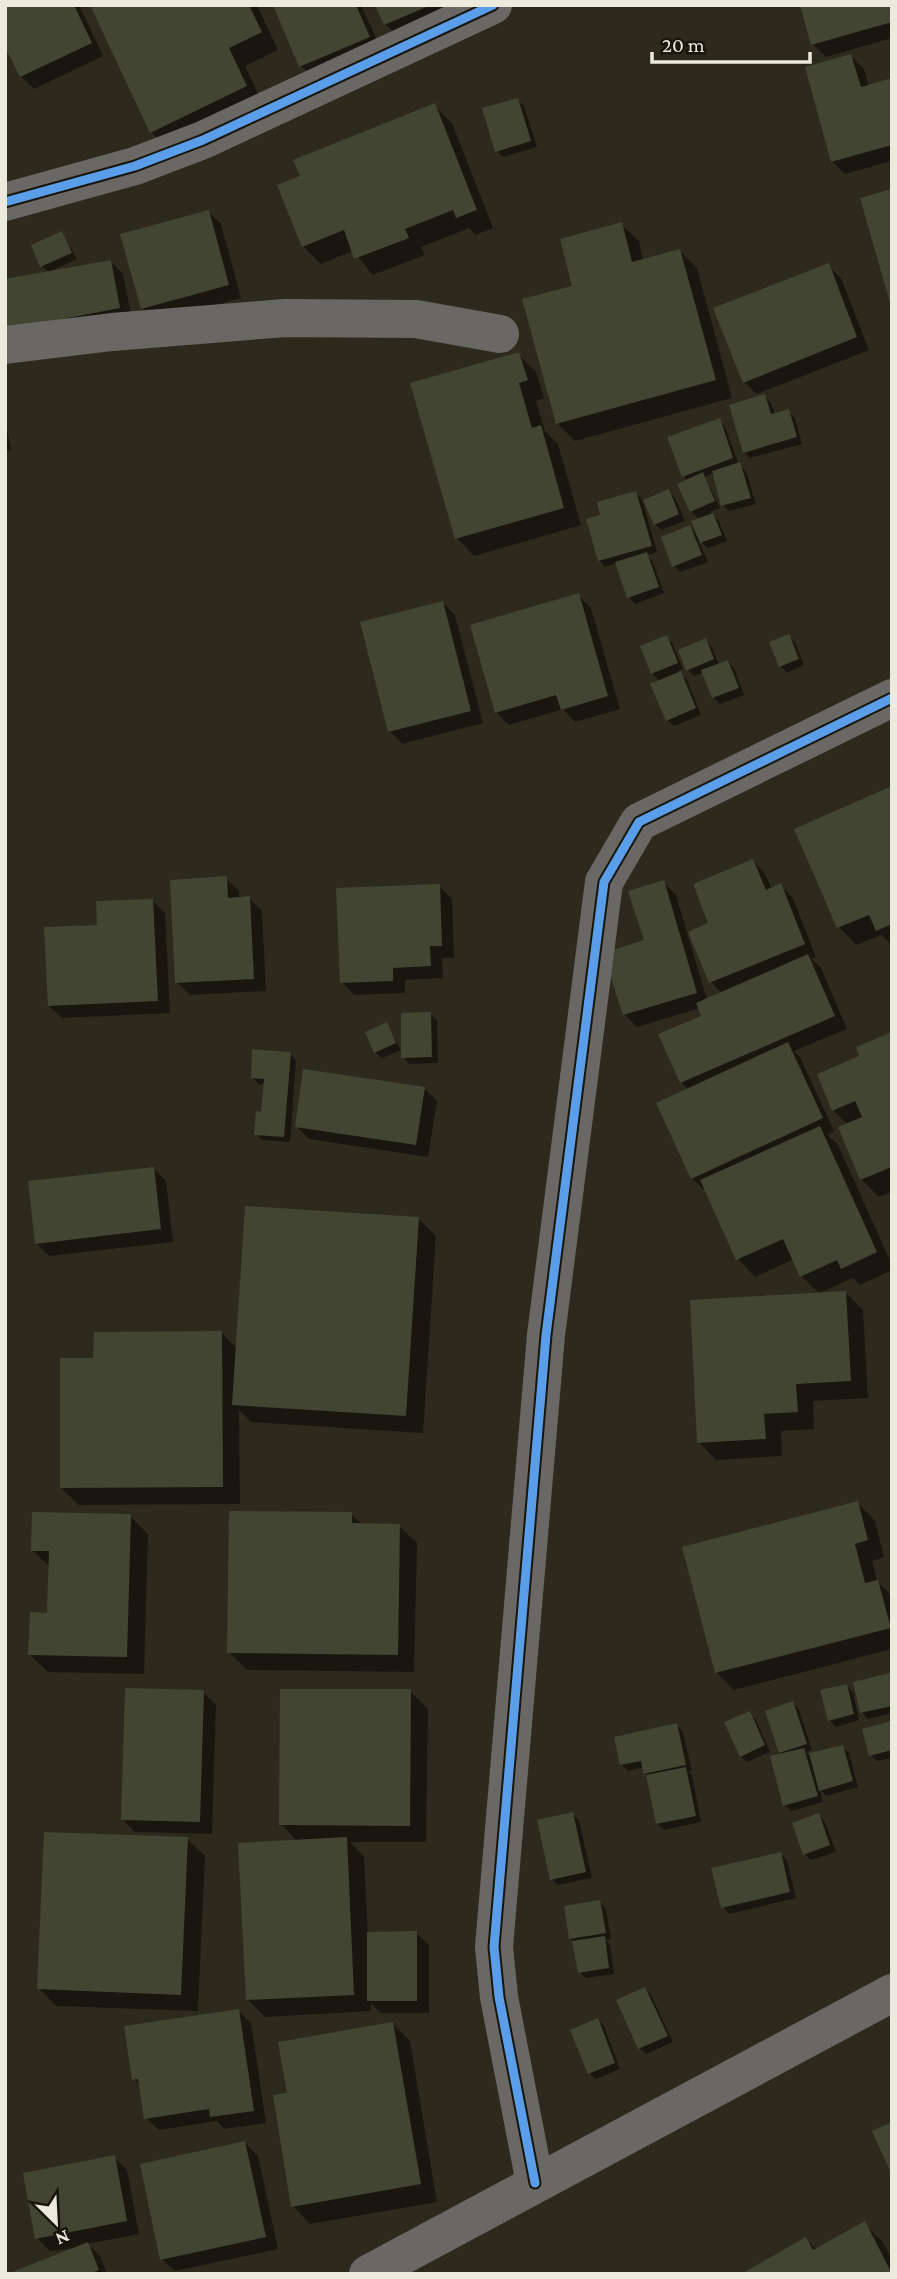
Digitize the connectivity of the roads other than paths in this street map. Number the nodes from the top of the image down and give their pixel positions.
1 (493, 5) edge
2 (5, 202) edge
3 (500, 334) dead end
4 (5, 345) edge
5 (892, 698) edge
6 (892, 1993) edge
7 (535, 2183) junction
8 (368, 2274) edge

1 - 2 street
3 - 4 street
5 - 7 street
6 - 7 street
7 - 8 street

